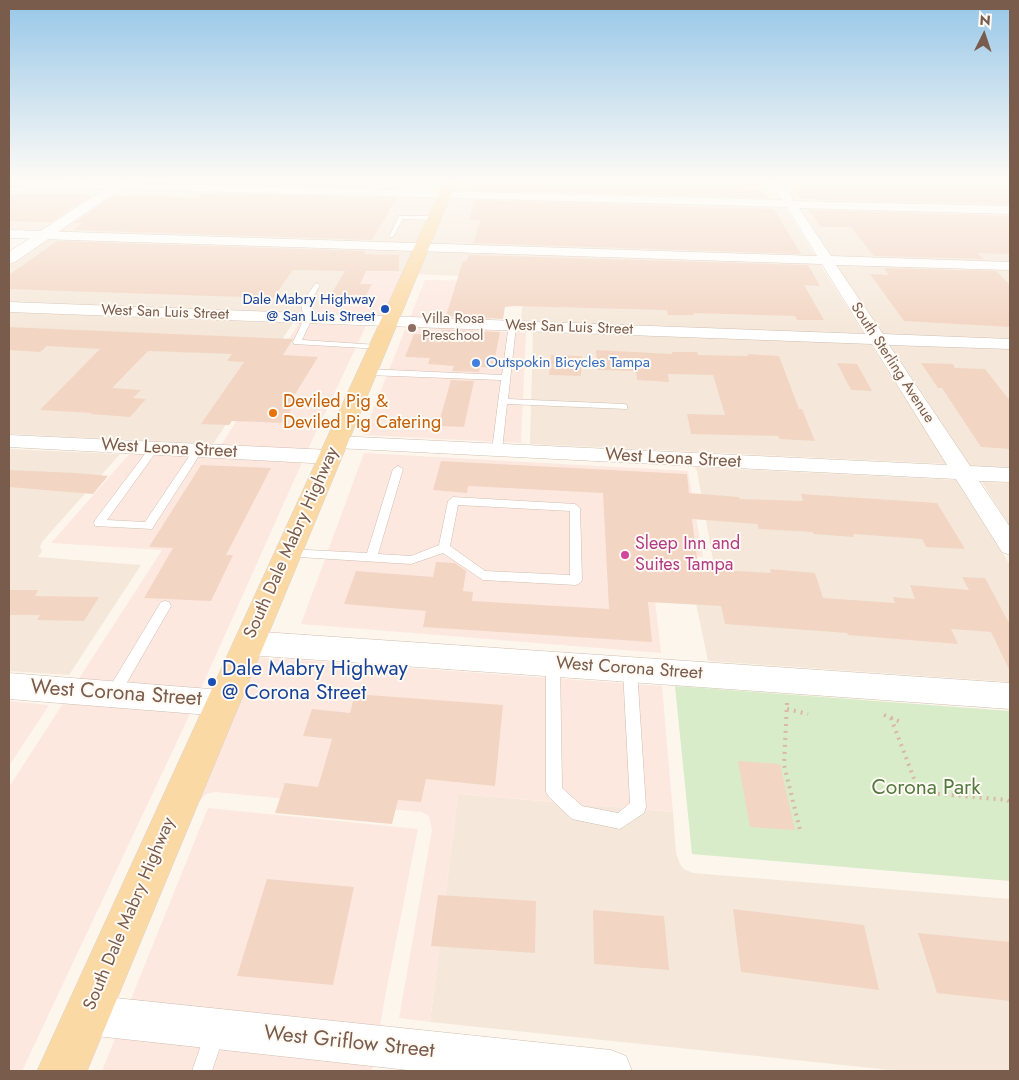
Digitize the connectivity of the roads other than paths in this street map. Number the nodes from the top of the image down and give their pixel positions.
1 (51, 230) edge
2 (394, 230) edge
3 (426, 230) edge
4 (806, 230) edge
5 (9, 234) edge
6 (44, 235) junction
7 (391, 236) dead end
8 (421, 247) junction
9 (9, 259) edge
10 (825, 260) junction
11 (1010, 266) edge
12 (318, 285) dead end
13 (9, 307) edge
14 (308, 319) junction
15 (512, 326) junction
16 (875, 339) junction
17 (1010, 344) edge
18 (378, 347) junction
19 (506, 378) junction
20 (503, 401) junction
21 (624, 407) dead end
22 (9, 441) edge
23 (154, 448) junction
24 (333, 450) junction
25 (497, 450) junction
26 (197, 451) junction
27 (398, 469) dead end
28 (964, 473) junction
29 (1010, 475) edge
30 (1010, 546) edge
31 (444, 548) junction
32 (288, 553) junction
33 (371, 558) junction
34 (165, 606) dead end
35 (248, 643) junction
36 (553, 664) junction
37 (630, 670) junction
38 (9, 686) edge
39 (113, 694) junction
40 (1010, 696) edge
41 (222, 702) junction
42 (87, 1015) junction
43 (216, 1028) junction
44 (62, 1071) edge
45 (202, 1071) edge
46 (611, 1071) edge

1 - 6 street
2 - 7 lane
3 - 8 main road, South Dale Mabry Highway
4 - 10 street, South Sterling Avenue
5 - 6 street
6 - 8 street
6 - 9 street
8 - 10 street
8 - 18 main road, South Dale Mabry Highway
10 - 11 street
10 - 16 street, South Sterling Avenue
12 - 14 lane
13 - 14 street, West San Luis Street
14 - 18 street, West San Luis Street
14 - 18 lane
15 - 16 street, West San Luis Street
15 - 18 street, West San Luis Street
15 - 19 lane
16 - 17 street, West San Luis Street
16 - 28 street, South Sterling Avenue
18 - 19 lane
18 - 24 main road, South Dale Mabry Highway
19 - 20 lane
20 - 21 lane
20 - 25 lane
22 - 23 street, West Leona Street
23 - 26 street, West Leona Street
23 - 26 lane
24 - 25 street, West Leona Street
24 - 26 street, West Leona Street
24 - 32 main road, South Dale Mabry Highway
25 - 28 street, West Leona Street
27 - 33 lane
28 - 29 street, West Leona Street
28 - 30 street, South Sterling Avenue
31 - 31 lane
31 - 33 lane
32 - 33 lane
32 - 35 main road, South Dale Mabry Highway
34 - 39 lane
35 - 36 street, West Corona Street
35 - 41 main road, South Dale Mabry Highway
36 - 37 street, West Corona Street
36 - 37 lane
37 - 40 street, West Corona Street
38 - 39 street, West Corona Street
39 - 41 street, West Corona Street
41 - 42 main road, South Dale Mabry Highway
42 - 43 street, West Griflow Street
42 - 44 main road, South Dale Mabry Highway
43 - 45 lane
43 - 46 street, West Griflow Street

